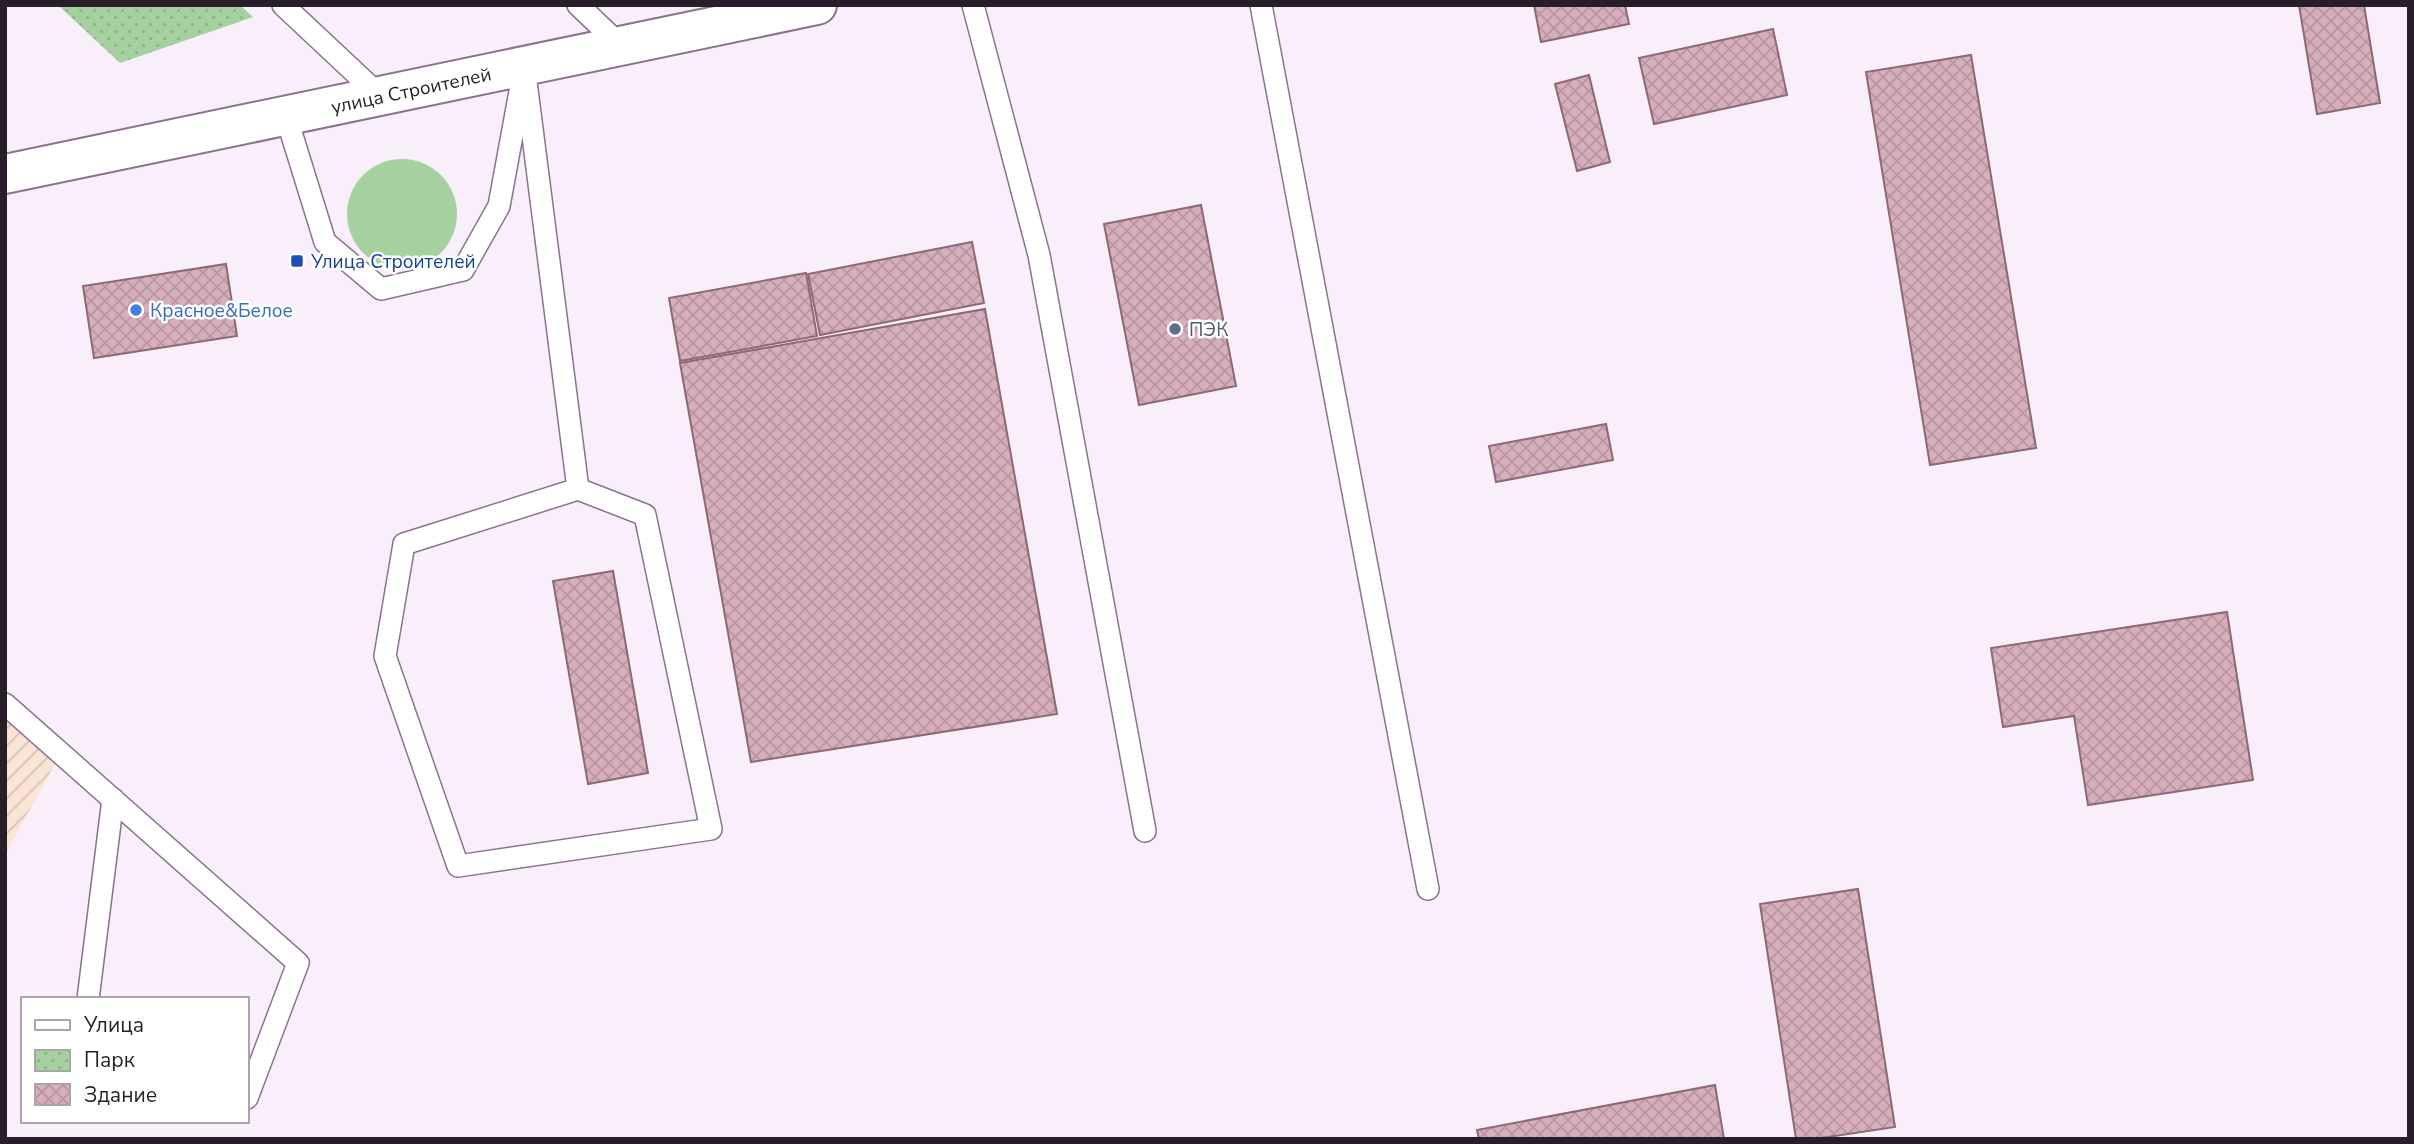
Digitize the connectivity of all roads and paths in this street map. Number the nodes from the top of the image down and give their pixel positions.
1 (283, 5) edge
2 (578, 5) edge
3 (817, 5) edge
4 (973, 5) edge
5 (1261, 5) edge
6 (621, 46) junction
7 (524, 66) junction
8 (380, 96) junction
9 (286, 116) junction
10 (5, 174) edge
11 (578, 489) junction
12 (5, 704) edge
13 (113, 799) junction
14 (1145, 831) dead end
15 (1427, 889) dead end
16 (88, 997) edge
17 (248, 1095) edge

1 - 8 lane
2 - 6 lane
3 - 6 street, улица Строителей
4 - 14 lane
5 - 15 lane
6 - 7 street, улица Строителей
7 - 8 street, улица Строителей
7 - 9 lane
7 - 11 lane
8 - 9 street, улица Строителей
9 - 10 street, улица Строителей
11 - 11 lane
12 - 13 lane
13 - 16 lane
13 - 17 lane

